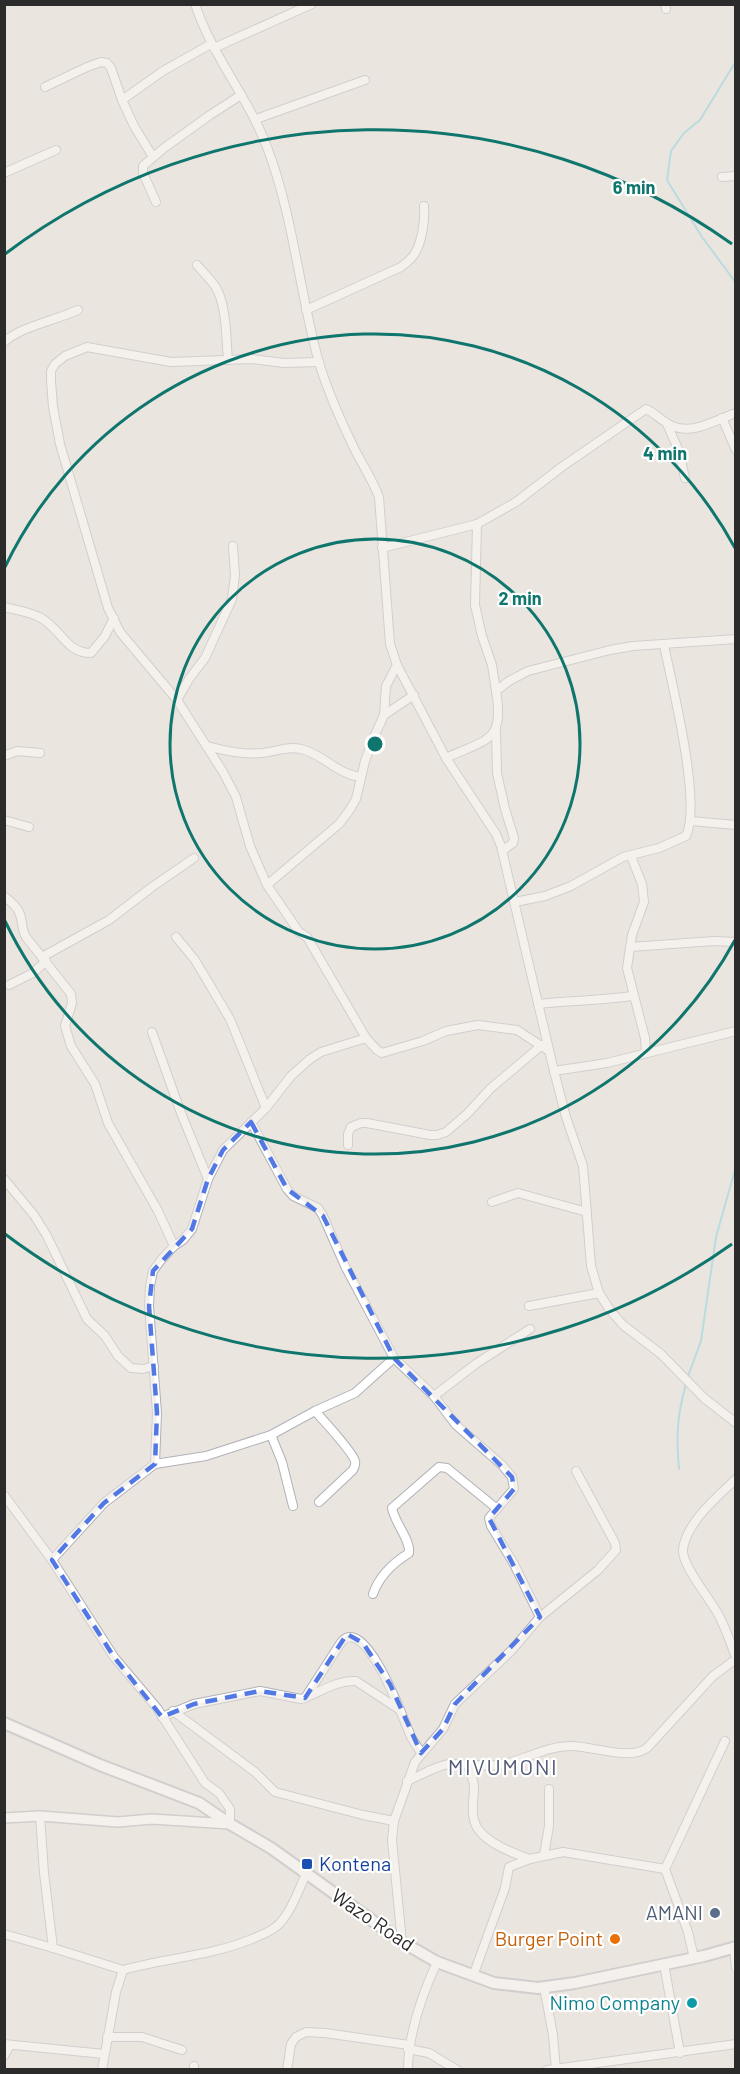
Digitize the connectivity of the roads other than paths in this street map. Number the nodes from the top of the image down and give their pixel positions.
1 (195, 4) edge
2 (312, 4) edge
3 (212, 46) junction
4 (365, 80) dead end
5 (45, 87) dead end
6 (242, 96) junction
7 (122, 100) junction
8 (256, 119) junction
9 (56, 150) dead end
10 (153, 157) junction
11 (4, 173) edge
12 (722, 177) dead end
13 (735, 177) edge
14 (156, 202) dead end
15 (424, 206) dead end
16 (197, 265) dead end
17 (78, 310) dead end
18 (306, 310) junction
19 (4, 331) edge
20 (5, 342) edge
21 (228, 360) junction
22 (319, 362) junction
23 (735, 413) edge
24 (722, 418) junction
25 (667, 424) junction
26 (735, 450) edge
27 (685, 478) dead end
28 (477, 524) junction
29 (233, 546) dead end
30 (382, 548) junction
31 (4, 607) edge
32 (114, 618) junction
33 (735, 639) edge
34 (664, 645) junction
35 (397, 665) junction
36 (496, 691) junction
37 (414, 695) junction
38 (177, 700) junction
39 (384, 715) junction
40 (496, 731) junction
41 (207, 746) junction
42 (40, 753) dead end
43 (4, 756) edge
44 (446, 758) junction
45 (360, 777) junction
46 (4, 820) edge
47 (691, 821) junction
48 (735, 825) edge
49 (29, 827) dead end
50 (502, 851) junction
51 (631, 856) junction
52 (194, 858) dead end
53 (267, 885) junction
54 (4, 896) edge
55 (515, 902) junction
56 (176, 937) dead end
57 (735, 942) edge
58 (630, 947) junction
59 (44, 959) junction
60 (9, 985) dead end
61 (633, 996) junction
62 (538, 1004) junction
63 (735, 1031) edge
64 (152, 1032) dead end
65 (366, 1038) junction
66 (542, 1046) junction
67 (549, 1051) junction
68 (646, 1053) junction
69 (554, 1071) junction
70 (266, 1108) junction
71 (251, 1122) junction
72 (348, 1145) dead end
73 (4, 1179) edge
74 (208, 1179) junction
75 (492, 1202) dead end
76 (587, 1212) junction
77 (174, 1246) junction
78 (599, 1293) junction
79 (529, 1306) dead end
80 (530, 1329) dead end
81 (394, 1358) junction
82 (154, 1366) junction
83 (434, 1396) junction
84 (315, 1411) junction
85 (735, 1423) edge
86 (272, 1435) junction
87 (155, 1464) junction
88 (576, 1471) dead end
89 (735, 1479) edge
90 (4, 1495) edge
91 (319, 1502) dead end
92 (293, 1506) dead end
93 (496, 1508) junction
94 (52, 1560) junction
95 (373, 1594) dead end
96 (540, 1617) junction
97 (735, 1658) edge
98 (307, 1697) junction
99 (400, 1710) junction
100 (173, 1711) junction
101 (162, 1717) junction
102 (4, 1723) edge
103 (725, 1741) dead end
104 (421, 1753) junction
105 (468, 1765) junction
106 (407, 1781) junction
107 (549, 1789) dead end
108 (40, 1816) junction
109 (4, 1818) edge
110 (394, 1821) junction
111 (230, 1824) junction
112 (544, 1855) junction
113 (530, 1858) junction
114 (665, 1869) junction
115 (306, 1874) junction
116 (4, 1934) edge
117 (402, 1942) junction
118 (735, 1947) edge
119 (53, 1948) junction
120 (694, 1958) junction
121 (437, 1962) junction
122 (664, 1964) junction
123 (735, 1968) edge
124 (123, 1970) junction
125 (473, 1976) junction
126 (544, 1987) junction
127 (107, 2037) junction
128 (7, 2044) edge
129 (735, 2044) edge
130 (409, 2047) junction
131 (182, 2050) dead end
132 (680, 2053) junction
133 (104, 2054) junction
134 (4, 2056) edge
135 (556, 2069) edge
136 (102, 2070) edge
137 (287, 2070) edge
138 (408, 2070) edge
139 (457, 2070) edge
140 (547, 2070) edge

1 - 3 street
2 - 3 street
3 - 6 street
3 - 7 street
4 - 8 street
5 - 7 street
6 - 8 street
6 - 10 street
7 - 10 street
8 - 18 street
9 - 11 street
10 - 14 street
12 - 13 street
15 - 18 street
16 - 21 street
17 - 20 street
18 - 22 street
19 - 20 street
21 - 22 street
21 - 32 street
22 - 30 street
23 - 24 street
24 - 25 street
24 - 26 street
25 - 27 street
25 - 28 street
28 - 30 street
28 - 36 street
29 - 38 street
30 - 35 street
31 - 32 street
32 - 38 street
33 - 34 street
34 - 36 street
34 - 47 street
35 - 37 street
35 - 39 street
36 - 40 street
37 - 39 street
37 - 44 street
38 - 41 street
39 - 45 street
40 - 44 street
40 - 50 street
41 - 45 street
41 - 53 street
42 - 43 street
44 - 50 street
45 - 53 street
46 - 49 street
47 - 48 street
47 - 51 street
50 - 55 street
51 - 55 street
51 - 58 street
52 - 59 street
53 - 65 street
54 - 59 street
55 - 62 street
56 - 70 street
57 - 58 street
58 - 61 street
59 - 60 street
59 - 77 street
61 - 62 street
61 - 68 street
62 - 67 street
63 - 68 street
64 - 74 street
65 - 66 street
65 - 70 street
66 - 67 street
66 - 72 street
67 - 69 street
68 - 69 street
69 - 76 street
70 - 71 street
71 - 74 street
71 - 81 street
73 - 82 street
74 - 77 street
75 - 76 street
76 - 78 street
77 - 82 street
78 - 79 street
78 - 85 street
80 - 83 street
81 - 83 street
81 - 84 street
82 - 87 street
83 - 93 street
84 - 86 street
84 - 91 street
86 - 87 street
86 - 92 street
87 - 94 street
88 - 96 street
89 - 97 street
90 - 94 street
93 - 95 street
93 - 96 street
94 - 101 street
96 - 104 street
97 - 105 street
98 - 99 street
98 - 99 street
98 - 100 street
99 - 104 street
100 - 101 street
100 - 110 street
101 - 111 street
102 - 111 main road, Wazo Road
103 - 114 street
104 - 106 street
105 - 106 street
105 - 113 street
106 - 110 street
107 - 112 street
108 - 109 street
108 - 111 street
108 - 119 street
110 - 117 street
111 - 115 main road, Wazo Road
112 - 113 street
112 - 114 street
113 - 125 street
114 - 120 street
115 - 117 main road, Wazo Road
115 - 124 street
116 - 119 street
117 - 121 main road, Wazo Road
118 - 120 main road, Wazo Road
118 - 123 street
119 - 124 street
120 - 122 main road, Wazo Road
121 - 125 main road, Wazo Road
121 - 130 street
122 - 126 main road, Wazo Road
122 - 132 street
124 - 127 street
125 - 126 main road, Wazo Road
126 - 135 street
127 - 131 street
127 - 133 street
128 - 133 street
128 - 134 street
129 - 132 street
130 - 137 street
130 - 138 street
130 - 139 street
132 - 135 street
133 - 136 street
135 - 140 street

